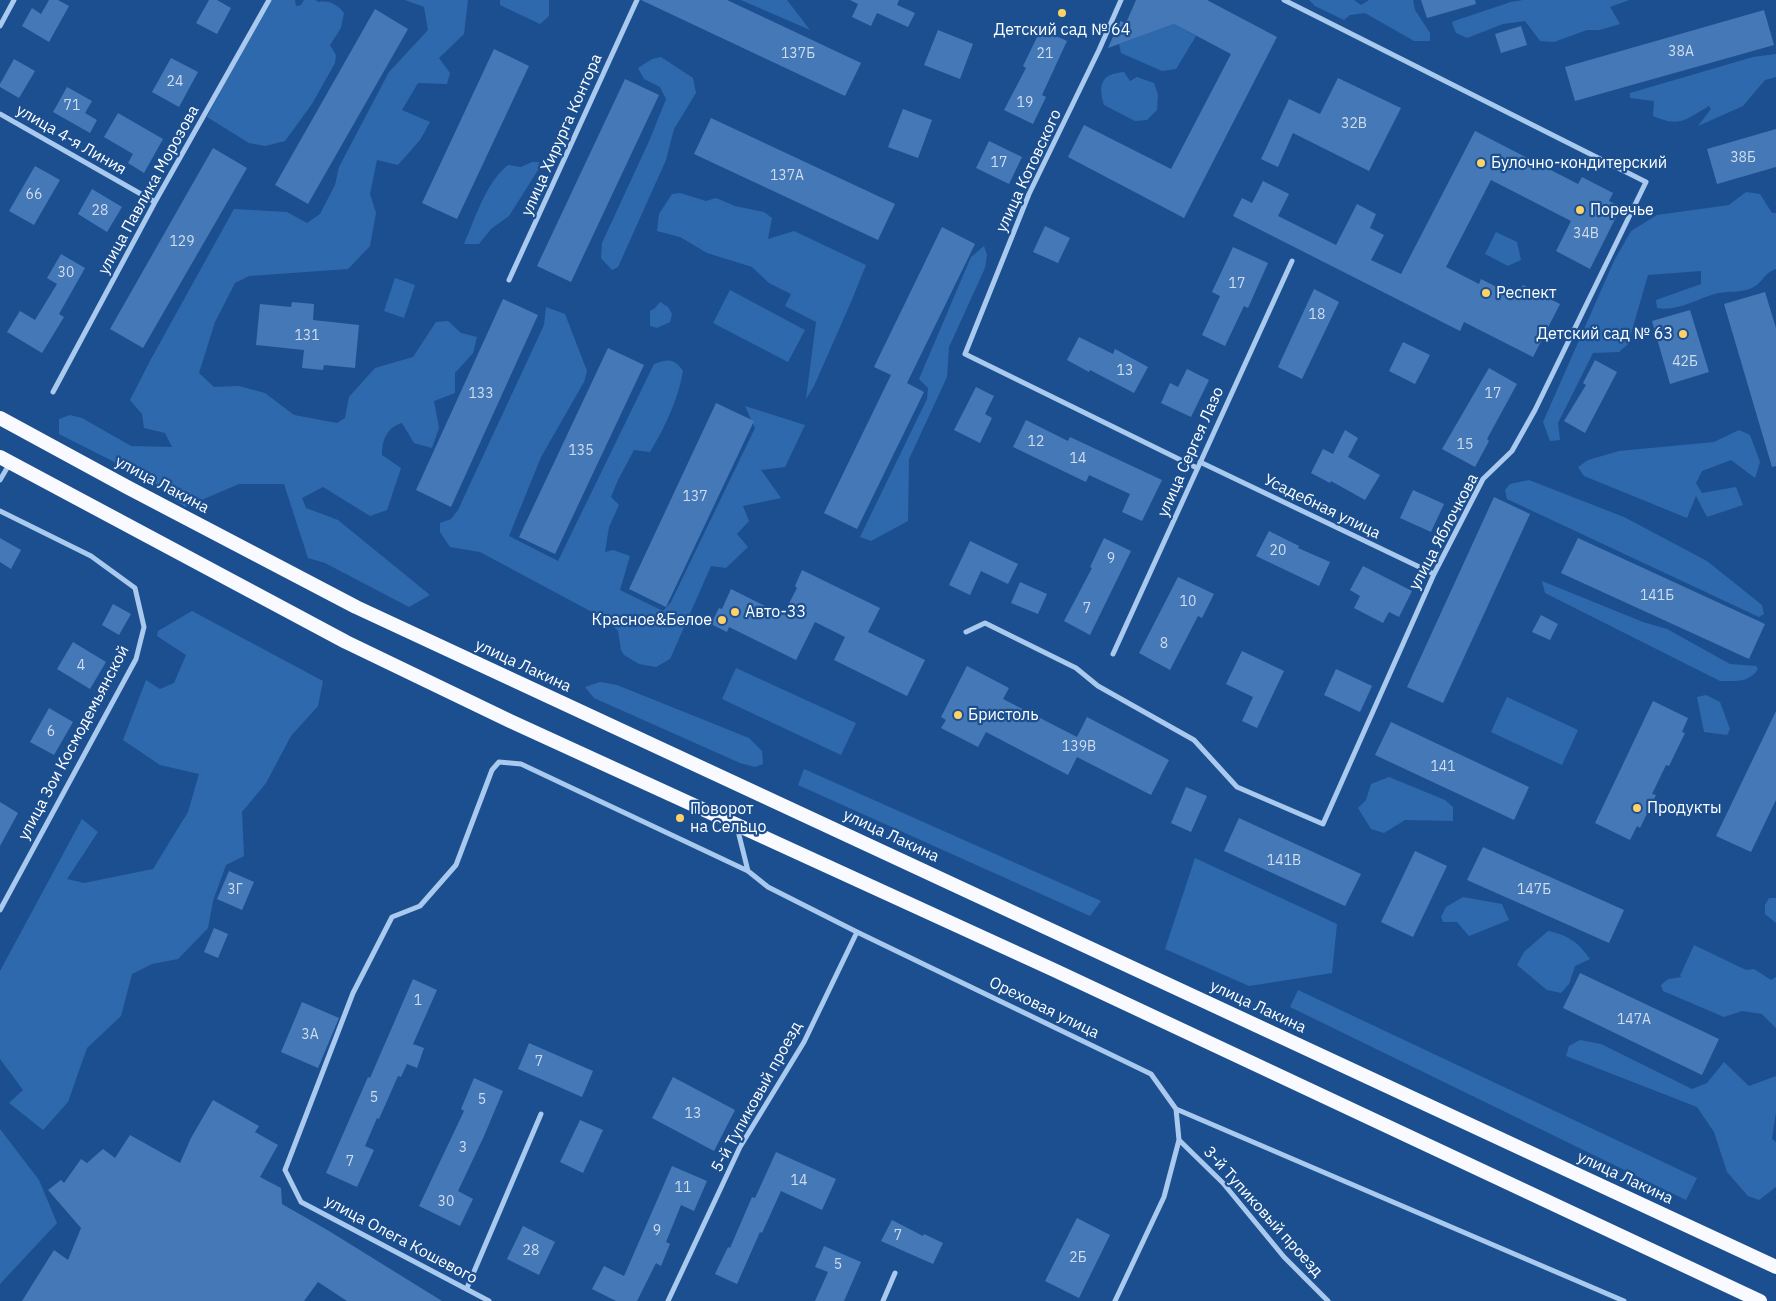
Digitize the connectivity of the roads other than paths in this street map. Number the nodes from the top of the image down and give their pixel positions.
1 (14, 0) edge
2 (260, 0) edge
3 (636, 0) edge
4 (1121, 0) edge
5 (1284, 0) edge
6 (268, 2) edge
7 (0, 26) edge
8 (0, 114) edge
9 (156, 202) junction
10 (1292, 261) dead end
11 (509, 280) dead end
12 (53, 392) dead end
13 (0, 418) edge
14 (5, 460) edge
15 (1200, 462) junction
16 (1197, 468) junction
17 (0, 480) edge
18 (0, 511) edge
19 (1434, 574) junction
20 (966, 632) dead end
21 (1113, 654) dead end
22 (737, 826) junction
23 (748, 871) junction
24 (0, 910) edge
25 (857, 932) junction
26 (1176, 1109) junction
27 (541, 1114) dead end
28 (1179, 1140) junction
29 (301, 1202) joint
30 (1776, 1267) edge
31 (895, 1272) dead end
32 (467, 1288) junction
33 (489, 1301) edge
34 (668, 1301) edge
35 (883, 1301) edge
36 (1115, 1301) edge
37 (1328, 1301) edge
38 (1624, 1301) edge
39 (1760, 1301) edge

1 - 7 street
2 - 6 street
3 - 11 street, улица Хирурга Контора
4 - 16 street, улица Котовского
5 - 19 street, улица Яблочкова
6 - 9 street, улица Павлика Морозова
8 - 9 street, улица 4-я Линия
9 - 12 street, улица Павлика Морозова
10 - 15 street, улица Сергея Лазо
13 - 30 highway, улица Лакина
14 - 17 street
14 - 22 highway
15 - 16 street, улица Сергея Лазо
15 - 19 street, Усадебная улица
16 - 21 street, улица Сергея Лазо
18 - 24 street, улица Зои Космодемьянской
19 - 20 street, улица Яблочкова
22 - 23 street
22 - 39 highway
23 - 25 street, Ореховая улица
23 - 29 street, Ореховая улица
25 - 26 street, Ореховая улица
25 - 34 street, 5-й Тупиковый проезд
26 - 28 street
26 - 38 street
27 - 32 street
28 - 36 street
28 - 37 street, 3-й Тупиковый проезд
29 - 32 street, улица Олега Кошевого
31 - 35 street
32 - 33 street, улица Олега Кошевого

